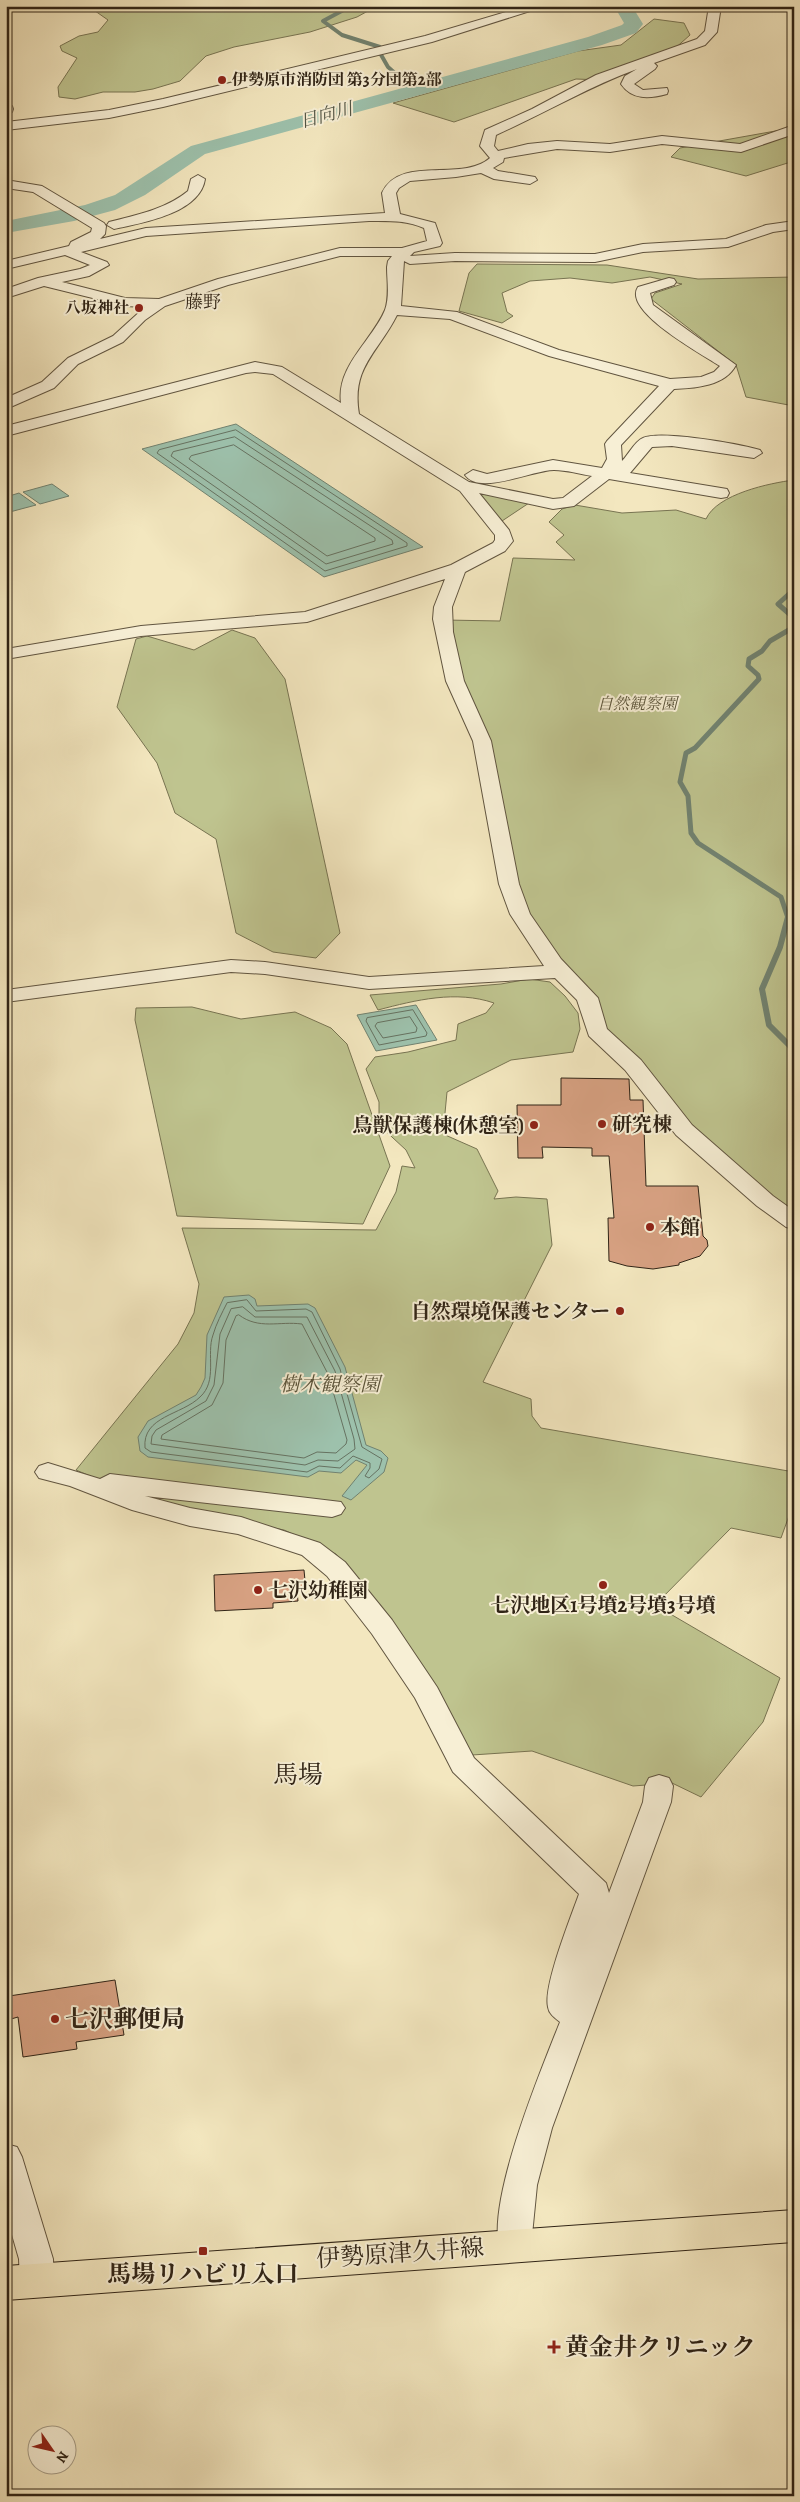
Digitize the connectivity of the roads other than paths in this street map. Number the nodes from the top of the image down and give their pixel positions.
1 (540, 6) edge
2 (715, 6) edge
3 (674, 52) junction
4 (662, 91) dead end
5 (7, 112) edge
6 (6, 122) edge
7 (6, 126) edge
8 (794, 129) edge
9 (498, 156) junction
10 (490, 172) junction
11 (198, 179) dead end
12 (530, 180) dead end
13 (6, 184) edge
14 (504, 190) dead end
15 (394, 217) junction
16 (95, 224) junction
17 (794, 225) edge
18 (67, 251) junction
19 (399, 257) junction
20 (6, 265) edge
21 (44, 281) junction
22 (669, 282) dead end
23 (6, 294) edge
24 (160, 303) junction
25 (392, 310) junction
26 (670, 384) junction
27 (6, 404) edge
28 (351, 414) junction
29 (6, 431) edge
30 (754, 453) dead end
31 (434, 467) junction
32 (610, 475) junction
33 (466, 488) junction
34 (721, 493) dead end
35 (457, 568) junction
36 (6, 654) edge
37 (560, 971) junction
38 (6, 996) edge
39 (794, 1222) edge
40 (48, 1472) dead end
41 (78, 1480) junction
42 (332, 1508) dead end
43 (659, 1786) dead end
44 (577, 2017) junction
45 (6, 2157) edge
46 (794, 2226) edge
47 (514, 2244) junction
48 (22, 2282) edge

1 - 7 street
2 - 3 street
3 - 4 street
3 - 9 street
5 - 6 street
8 - 9 street
9 - 10 street
10 - 12 street
10 - 14 street
10 - 15 street
11 - 16 street
13 - 16 street
15 - 18 street
15 - 19 street
16 - 18 street
17 - 19 street
18 - 20 street
18 - 21 street
19 - 24 street
19 - 25 street
21 - 23 street
21 - 24 street
22 - 26 street
24 - 27 street
25 - 26 street
25 - 28 street
26 - 33 street
28 - 29 street
28 - 31 street
30 - 32 street
31 - 32 street
31 - 33 street
32 - 34 street
33 - 35 street
35 - 36 street
35 - 37 street
37 - 38 street
37 - 39 street
40 - 41 street
41 - 42 street
41 - 44 street
43 - 44 street
44 - 47 street
45 - 48 street
46 - 47 main road, 伊勢原津久井線
47 - 48 main road, 伊勢原津久井線

